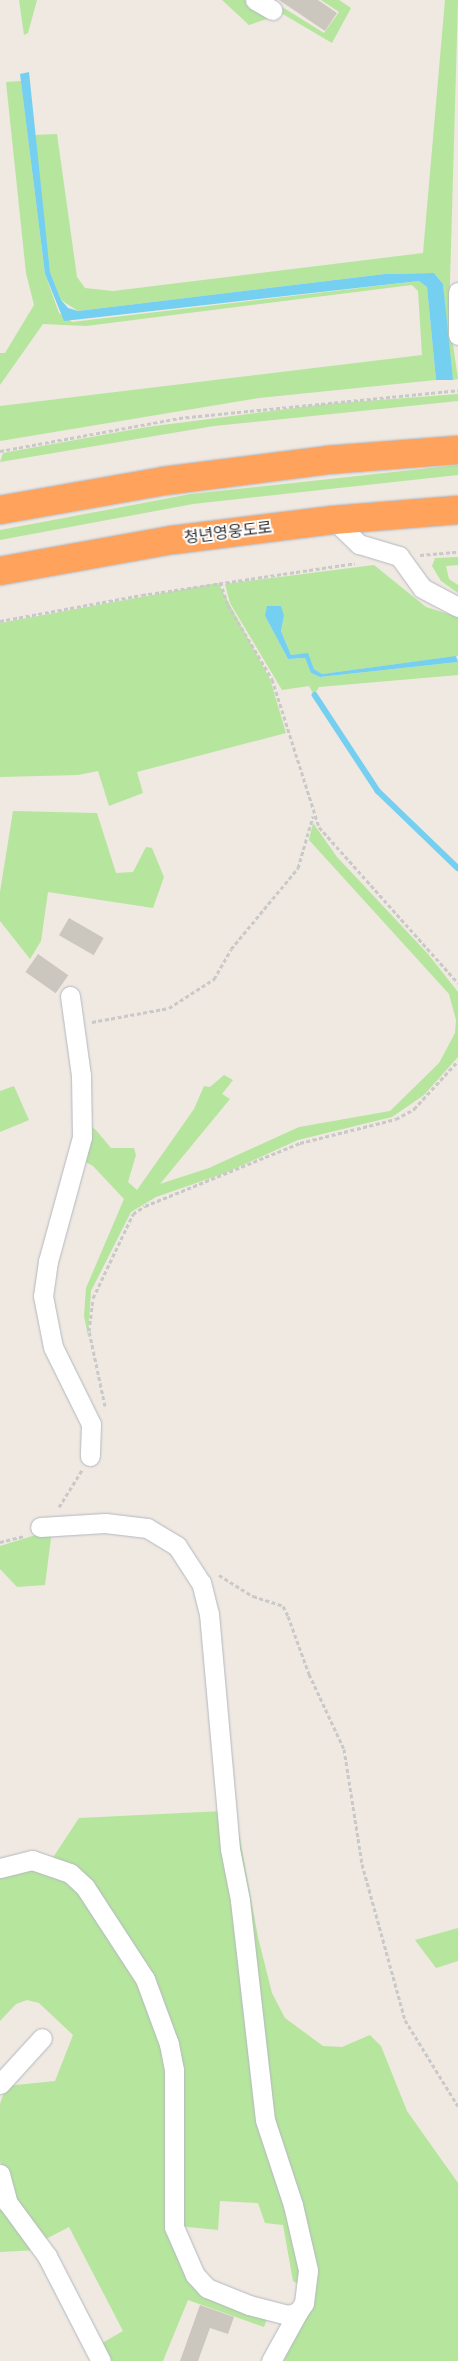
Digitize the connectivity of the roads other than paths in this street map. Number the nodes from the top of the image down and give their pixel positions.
1 (255, 0) edge
2 (272, 10) dead end
3 (458, 292) edge
4 (458, 335) edge
5 (458, 450) edge
6 (0, 510) edge
7 (458, 510) edge
8 (334, 520) junction
9 (0, 571) edge
10 (458, 607) edge
11 (70, 996) dead end
12 (90, 1456) road end
13 (40, 1527) road end
14 (0, 1868) edge
15 (42, 2038) dead end
16 (0, 2084) edge
17 (0, 2174) edge
18 (298, 2312) junction
19 (100, 2361) edge
20 (271, 2361) edge

1 - 2 street
3 - 4 street
5 - 6 highway
7 - 8 highway, 청년영웅도로
8 - 9 highway, 청년영웅도로
8 - 10 street
11 - 12 street
13 - 18 street
14 - 18 street
15 - 16 street
17 - 19 street
18 - 20 street

